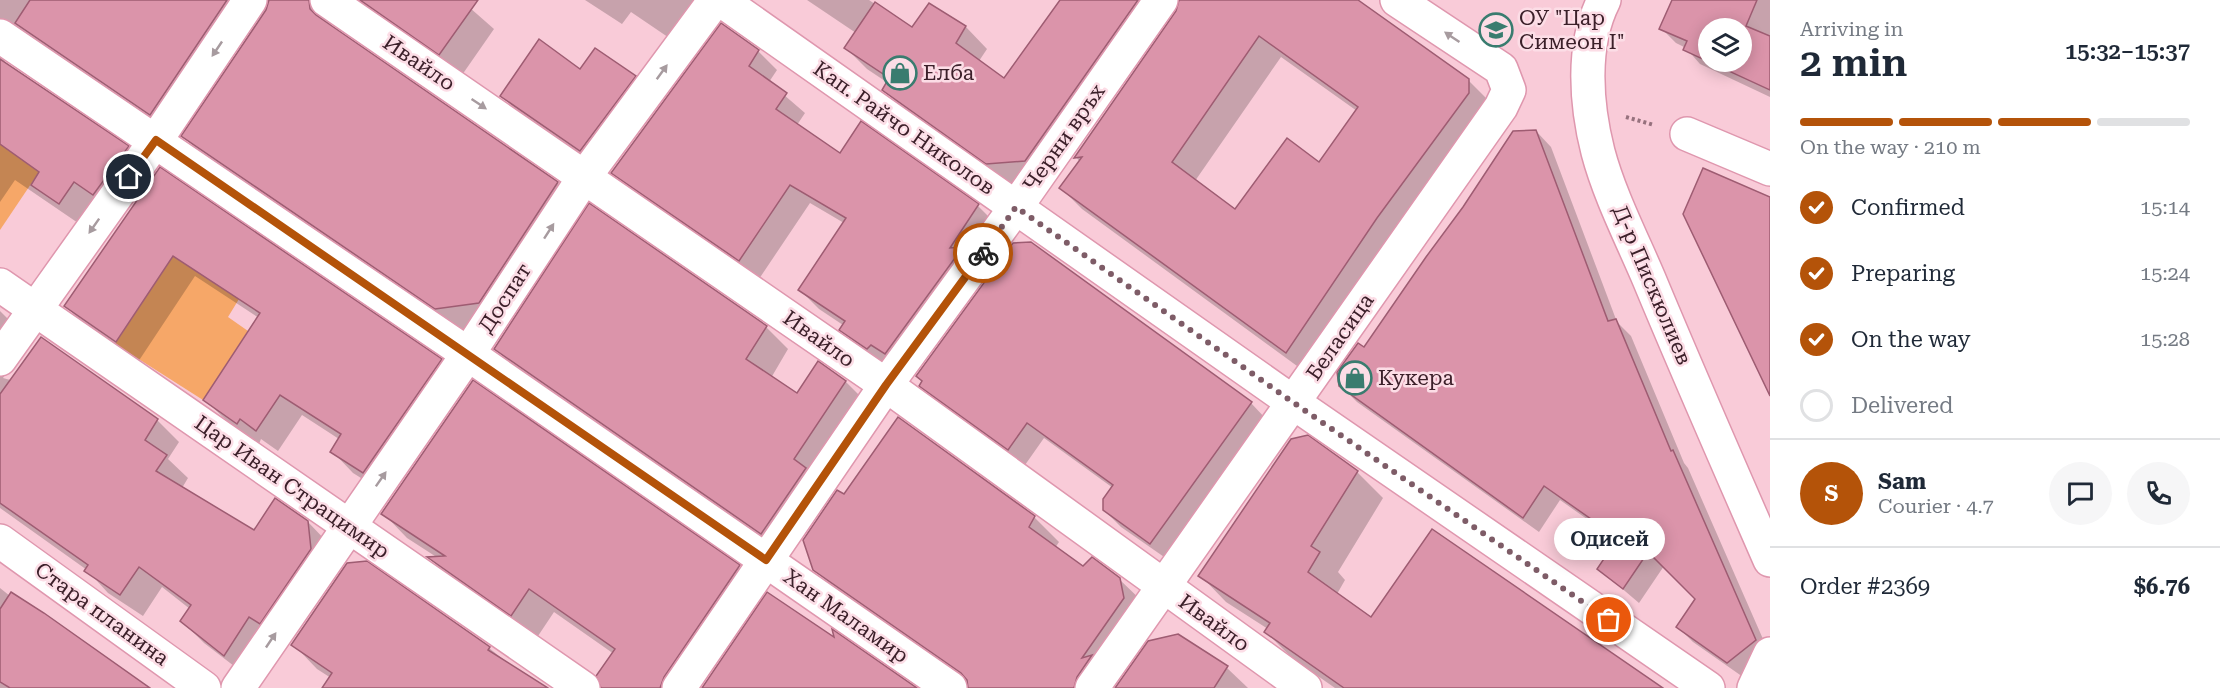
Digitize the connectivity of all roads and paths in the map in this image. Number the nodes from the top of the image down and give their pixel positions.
1 (250, 0) edge
2 (327, 0) edge
3 (715, 0) edge
4 (721, 0) edge
5 (1161, 0) edge
6 (1397, 0) edge
7 (1604, 0) edge
8 (0, 36) edge
9 (1687, 134) dead end
10 (156, 140) junction
11 (1770, 169) edge
12 (585, 176) junction
13 (1016, 207) junction
14 (0, 285) edge
15 (35, 310) junction
16 (468, 354) junction
17 (0, 359) edge
18 (886, 385) junction
19 (1294, 403) junction
20 (349, 526) junction
21 (0, 541) edge
22 (766, 560) junction
23 (1770, 560) edge
24 (1163, 587) junction
25 (1770, 654) edge
26 (204, 688) edge
27 (238, 688) edge
28 (583, 688) edge
29 (679, 688) edge
30 (950, 688) edge
31 (1092, 688) edge
32 (1305, 688) edge
33 (1708, 688) edge
34 (1754, 688) edge

1 -> 10 street
2 -> 12 street, Ивайло
12 -> 3 street, Доспат
4 - 13 street, Кап. Райчо Николов
5 - 13 street, Черни връх
19 -> 6 street, Беласица
7 - 23 street, Д-р Пискюлиев
8 - 10 street, Хан Маламир
9 - 11 street
10 -> 15 street
10 - 16 street, Хан Маламир
16 -> 12 street, Доспат
12 - 18 street, Ивайло
13 - 18 street, Черни връх
13 - 19 street, Кап. Райчо Николов
14 - 15 street, Цар Иван Страцимир
15 - 17 street
15 - 20 street, Цар Иван Страцимир
20 -> 16 street, Доспат
16 - 22 street, Хан Маламир
18 - 22 street, Черни връх
18 - 24 street, Ивайло
19 - 24 street, Беласица
19 - 33 street, Кап. Райчо Николов
27 -> 20 street, Доспат
20 - 28 street, Цар Иван Страцимир
21 - 26 street, Стара планина
22 - 29 street, Черни връх
22 - 30 street, Хан Маламир
24 - 31 street, Беласица
24 - 32 street, Ивайло
25 - 34 street

